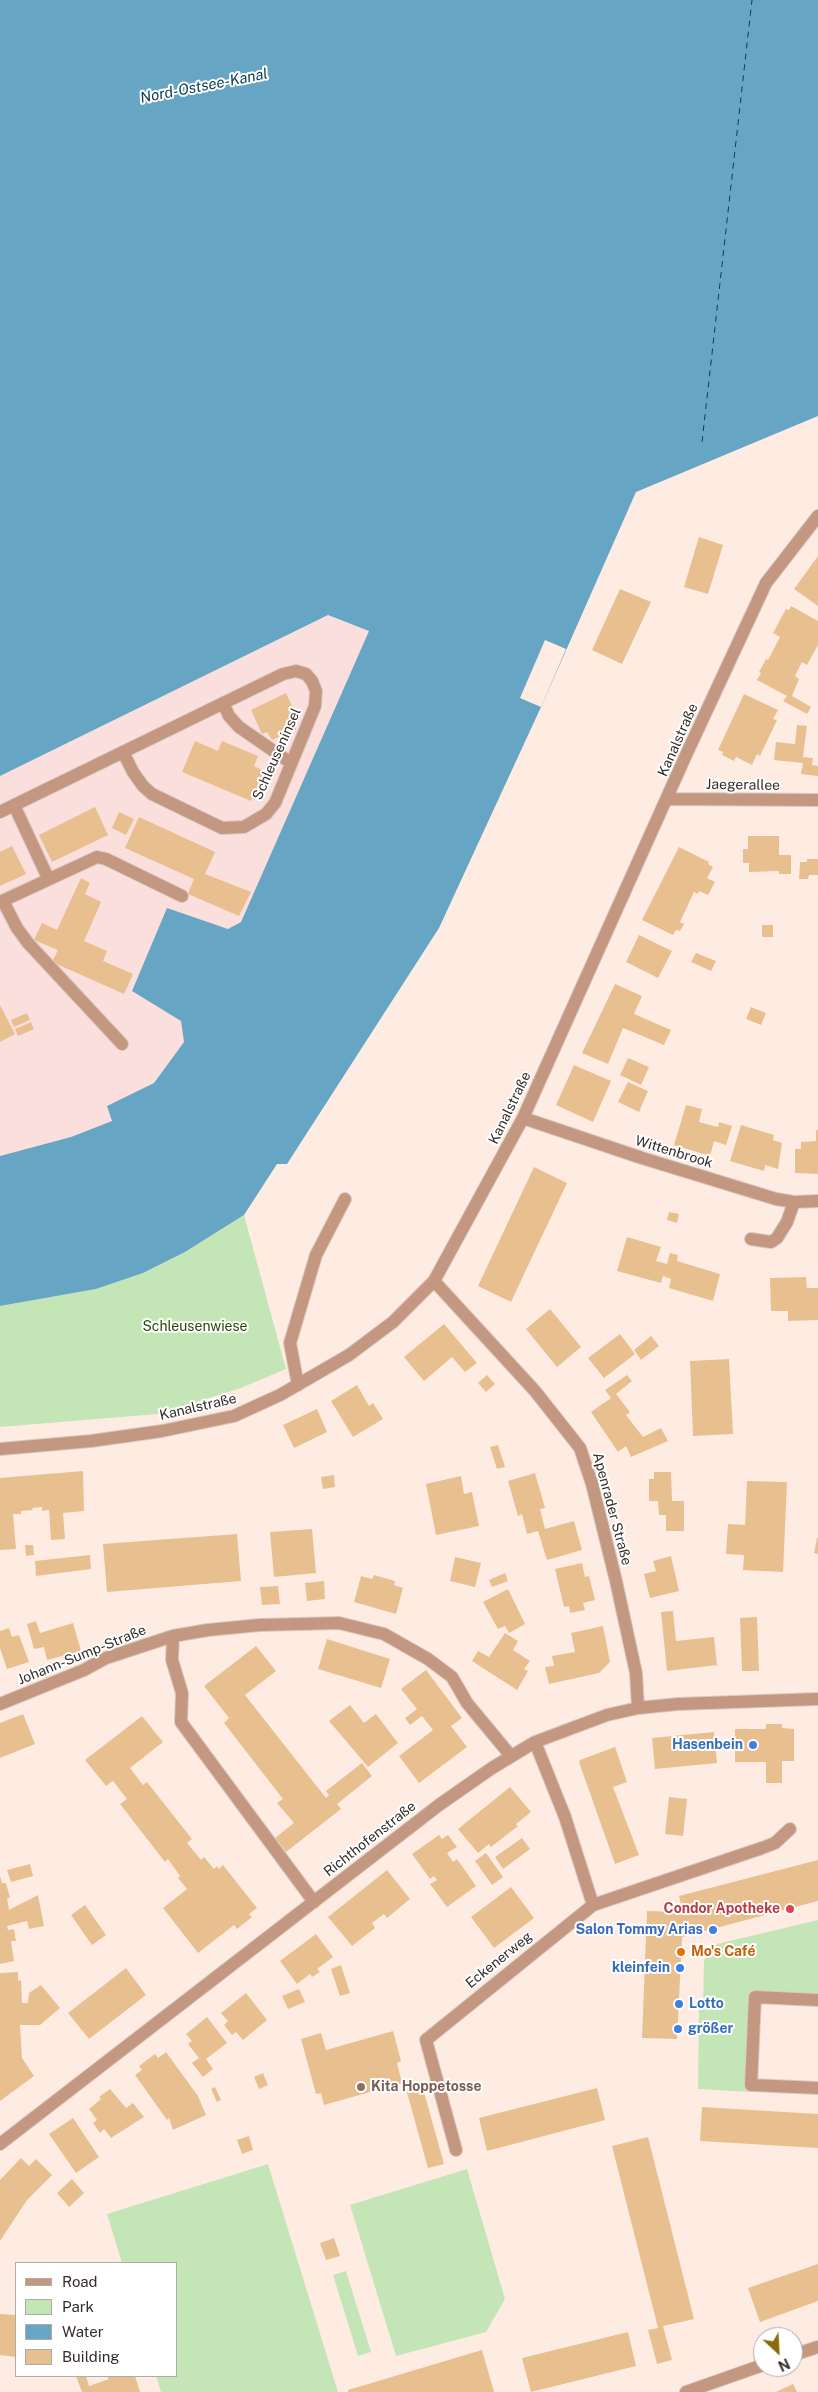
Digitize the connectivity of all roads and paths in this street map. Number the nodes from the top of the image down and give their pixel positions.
1 (818, 516) edge
2 (223, 703) junction
3 (123, 752) junction
4 (290, 763) junction
5 (668, 799) junction
6 (818, 800) edge
7 (14, 805) junction
8 (0, 812) edge
9 (48, 878) junction
10 (182, 896) dead end
11 (2, 901) edge
12 (122, 1044) dead end
13 (523, 1118) junction
14 (345, 1198) dead end
15 (818, 1201) edge
16 (794, 1202) junction
17 (752, 1240) dead end
18 (434, 1281) junction
19 (298, 1385) junction
20 (0, 1449) edge
21 (173, 1636) junction
22 (818, 1698) edge
23 (0, 1704) edge
24 (638, 1708) junction
25 (535, 1742) junction
26 (511, 1756) junction
27 (790, 1829) dead end
28 (314, 1902) junction
29 (593, 1905) junction
30 (818, 2000) edge
31 (818, 2088) edge
32 (0, 2144) edge
33 (456, 2150) dead end
34 (818, 2347) edge
35 (803, 2352) edge
36 (753, 2369) edge
37 (686, 2392) edge

1 - 5 street, Kanalstraße
2 - 3 street, Schleuseninsel
2 - 4 street
2 - 4 street, Schleuseninsel
3 - 4 street, Schleuseninsel
3 - 7 street, Schleuseninsel
5 - 6 street, Jaegerallee
5 - 13 street, Kanalstraße
7 - 8 street, Schleuseninsel
7 - 9 street
9 - 10 street
9 - 11 street
11 - 12 street
13 - 16 street, Wittenbrook
13 - 18 street, Kanalstraße
14 - 19 street
15 - 16 street, Wittenbrook
16 - 17 street
18 - 19 street, Kanalstraße
18 - 24 street, Apenrader Straße
19 - 20 street, Kanalstraße
21 - 23 street, Johann-Sump-Straße
21 - 26 street, Johann-Sump-Straße
21 - 28 street
22 - 24 street, Richthofenstraße
24 - 25 street, Richthofenstraße
25 - 26 street, Richthofenstraße
25 - 29 street
26 - 28 street, Richthofenstraße
27 - 29 street, Eckenerweg
28 - 32 street, Richthofenstraße
29 - 33 street, Eckenerweg
30 - 31 street
34 - 35 street
36 - 37 street

